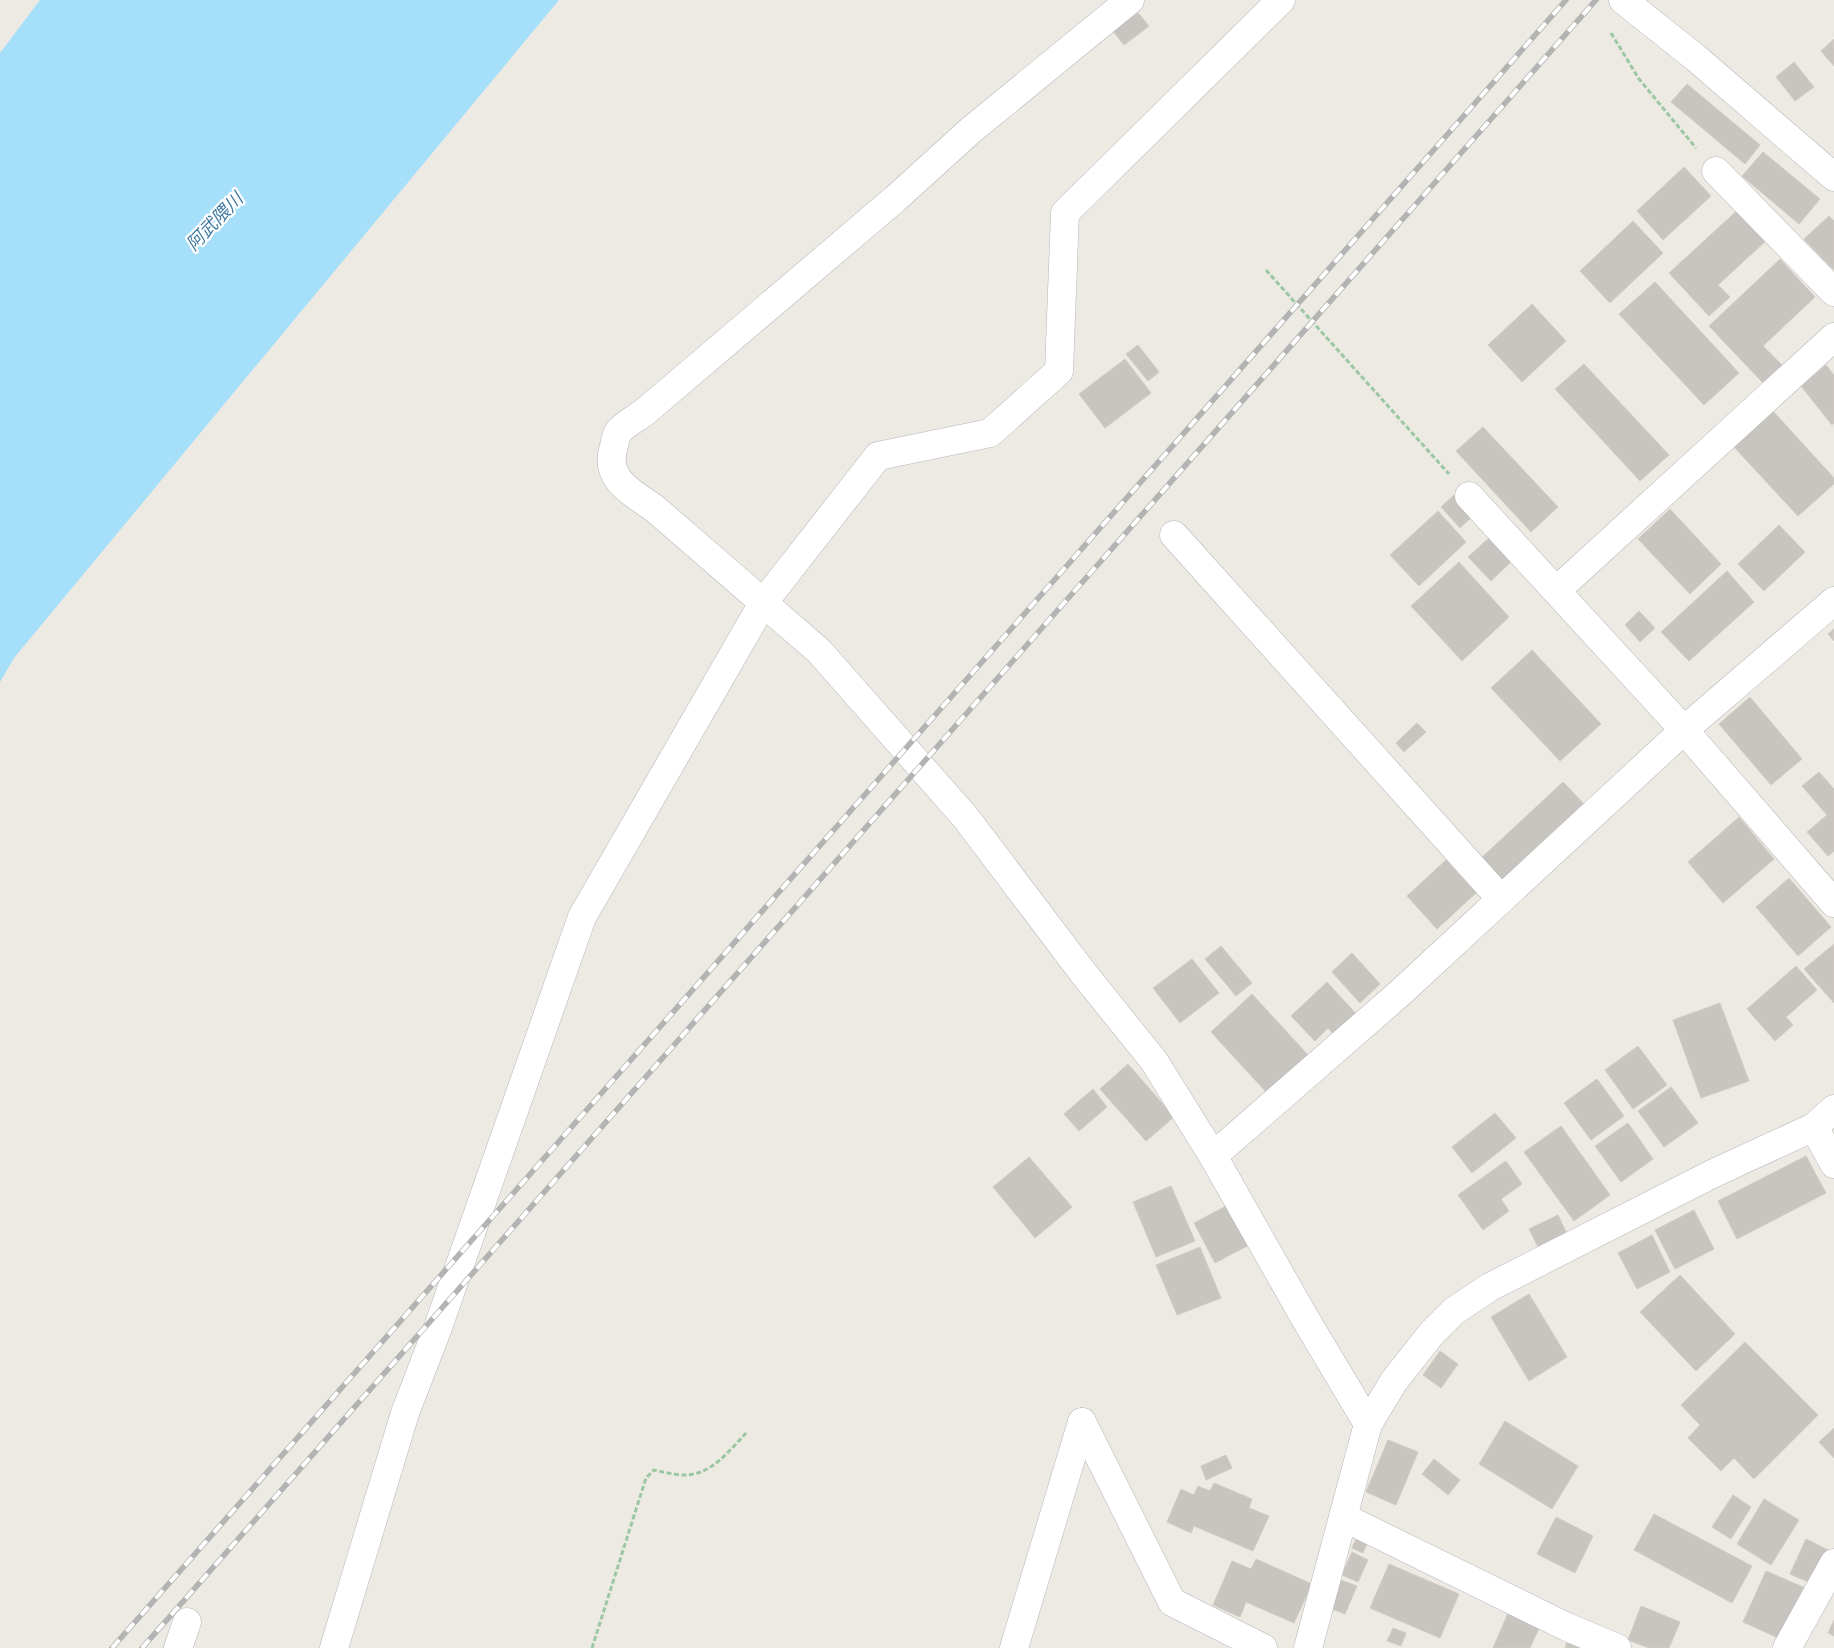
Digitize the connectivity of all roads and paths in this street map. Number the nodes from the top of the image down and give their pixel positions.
1 (1130, 0) edge
2 (1281, 0) edge
3 (1623, 0) edge
4 (1610, 31) dead end
5 (1830, 166) edge
6 (1716, 171) joint
7 (1266, 270) dead end
8 (1834, 292) edge
9 (1834, 337) edge
10 (1469, 496) joint
11 (1174, 535) dead end
12 (1556, 590) junction
13 (1834, 601) edge
14 (763, 603) junction
15 (1684, 730) junction
16 (1501, 899) junction
17 (1834, 902) edge
18 (1824, 1118) edge
19 (1213, 1156) junction
20 (1834, 1164) edge
21 (1368, 1424) junction
22 (748, 1432) dead end
23 (1343, 1517) junction
24 (1834, 1563) edge
25 (187, 1622) dead end
26 (178, 1648) edge
27 (334, 1648) edge
28 (592, 1648) edge
29 (1014, 1648) edge
30 (1263, 1648) edge
31 (1308, 1648) edge
32 (1617, 1648) edge
33 (1787, 1648) edge

1 - 14 street
2 - 14 street
3 - 5 street
4 - 6 path
6 - 8 street
7 - 10 path
9 - 12 street
10 - 12 street
11 - 16 street
12 - 15 street
13 - 15 street
14 - 19 street
14 - 27 street
15 - 16 street
15 - 17 street
16 - 19 street
18 - 20 street
18 - 21 street
19 - 21 street
21 - 23 street
22 - 28 path
23 - 31 street
23 - 32 street
24 - 33 street
25 - 26 street
29 - 30 street

